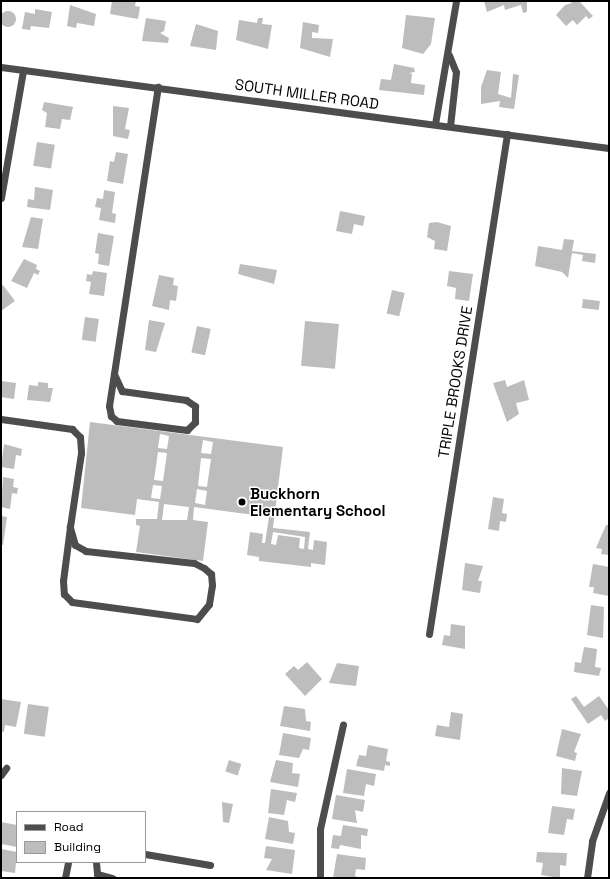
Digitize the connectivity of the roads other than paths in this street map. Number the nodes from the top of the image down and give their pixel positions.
1 (456, 1) edge
2 (449, 55) junction
3 (1, 67) edge
4 (23, 70) junction
5 (158, 87) junction
6 (443, 91) junction
7 (455, 92) junction
8 (435, 124) junction
9 (450, 126) junction
10 (507, 134) junction
11 (609, 148) edge
12 (1, 198) edge
13 (114, 374) junction
14 (1, 419) edge
15 (70, 527) junction
16 (429, 634) dead end
17 (343, 724) dead end
18 (6, 768) dead end
19 (1, 775) edge
20 (609, 793) edge
21 (146, 854) edge
22 (68, 863) edge
23 (96, 863) edge
24 (210, 865) dead end
25 (65, 878) edge
26 (112, 878) edge
27 (320, 878) edge
28 (587, 878) edge

1 - 2 street
2 - 6 street
2 - 7 street
3 - 4 street, SOUTH MILLER ROAD
4 - 5 street, SOUTH MILLER ROAD
4 - 12 street
5 - 8 street, SOUTH MILLER ROAD
5 - 13 street
6 - 7 street
6 - 8 street
7 - 9 street
8 - 9 street, SOUTH MILLER ROAD
9 - 10 street, SOUTH MILLER ROAD
10 - 11 street, SOUTH MILLER ROAD
10 - 16 street, TRIPLE BROOKS DRIVE
13 - 13 street
14 - 15 street
15 - 15 street
17 - 27 street
18 - 19 street
20 - 28 street
21 - 24 street
22 - 25 street
23 - 26 street

